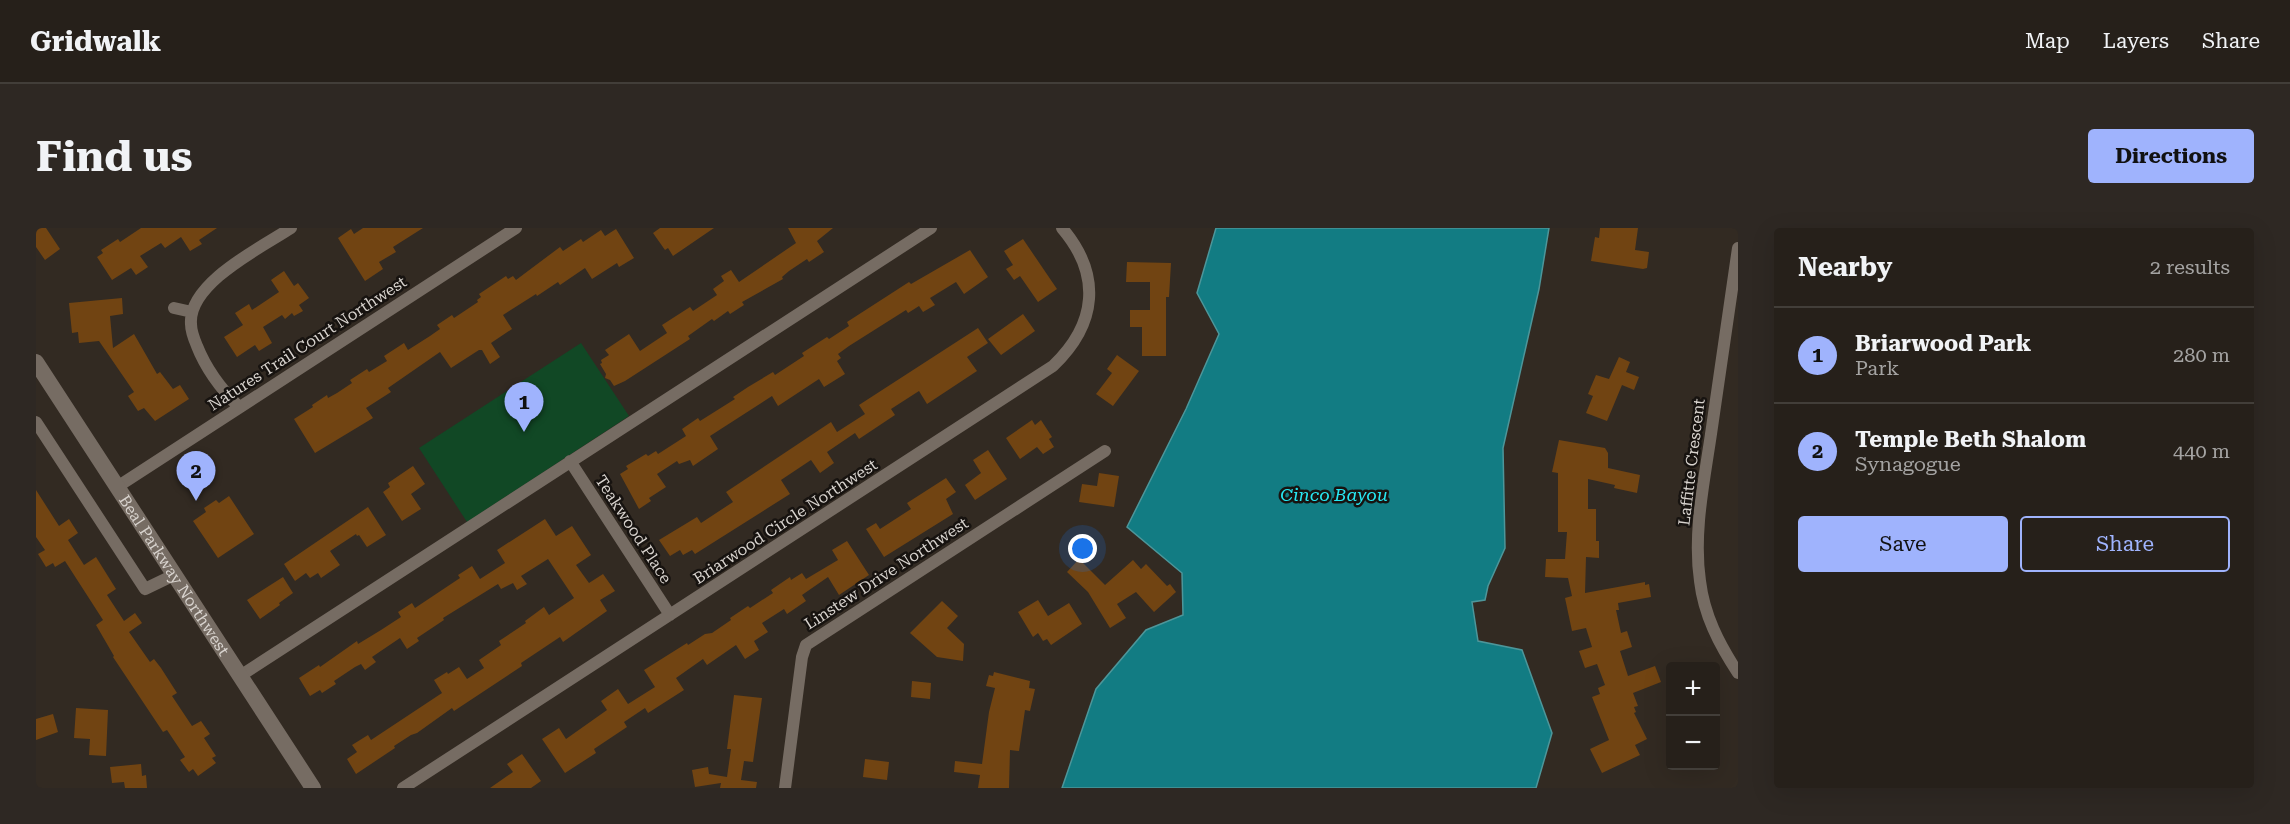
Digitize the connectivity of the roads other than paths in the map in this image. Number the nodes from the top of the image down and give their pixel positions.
1 (291, 228) edge
2 (516, 228) edge
3 (931, 228) edge
4 (1062, 228) edge
5 (1738, 248) edge
6 (174, 308) dead end
7 (192, 312) junction
8 (36, 362) edge
9 (239, 407) junction
10 (36, 422) edge
11 (1105, 451) dead end
12 (570, 461) junction
13 (117, 487) junction
14 (174, 575) junction
15 (670, 615) junction
16 (1738, 673) edge
17 (240, 676) junction
18 (313, 788) edge
19 (403, 788) edge
20 (786, 788) edge

1 - 7 street
2 - 9 street, Natures Trail Court Northwest
3 - 12 street
4 - 15 street, Briarwood Circle Northwest
5 - 16 street, Laffitte Crescent
6 - 7 street
7 - 9 street
8 - 13 main road, Beal Parkway Northwest
9 - 13 street, Natures Trail Court Northwest
10 - 14 street
11 - 20 street, Linstew Drive Northwest
12 - 15 street, Teakwood Place
12 - 17 street
13 - 14 main road, Beal Parkway Northwest
14 - 17 main road, Beal Parkway Northwest
15 - 19 street, Briarwood Circle Northwest
17 - 18 main road, Beal Parkway Northwest

